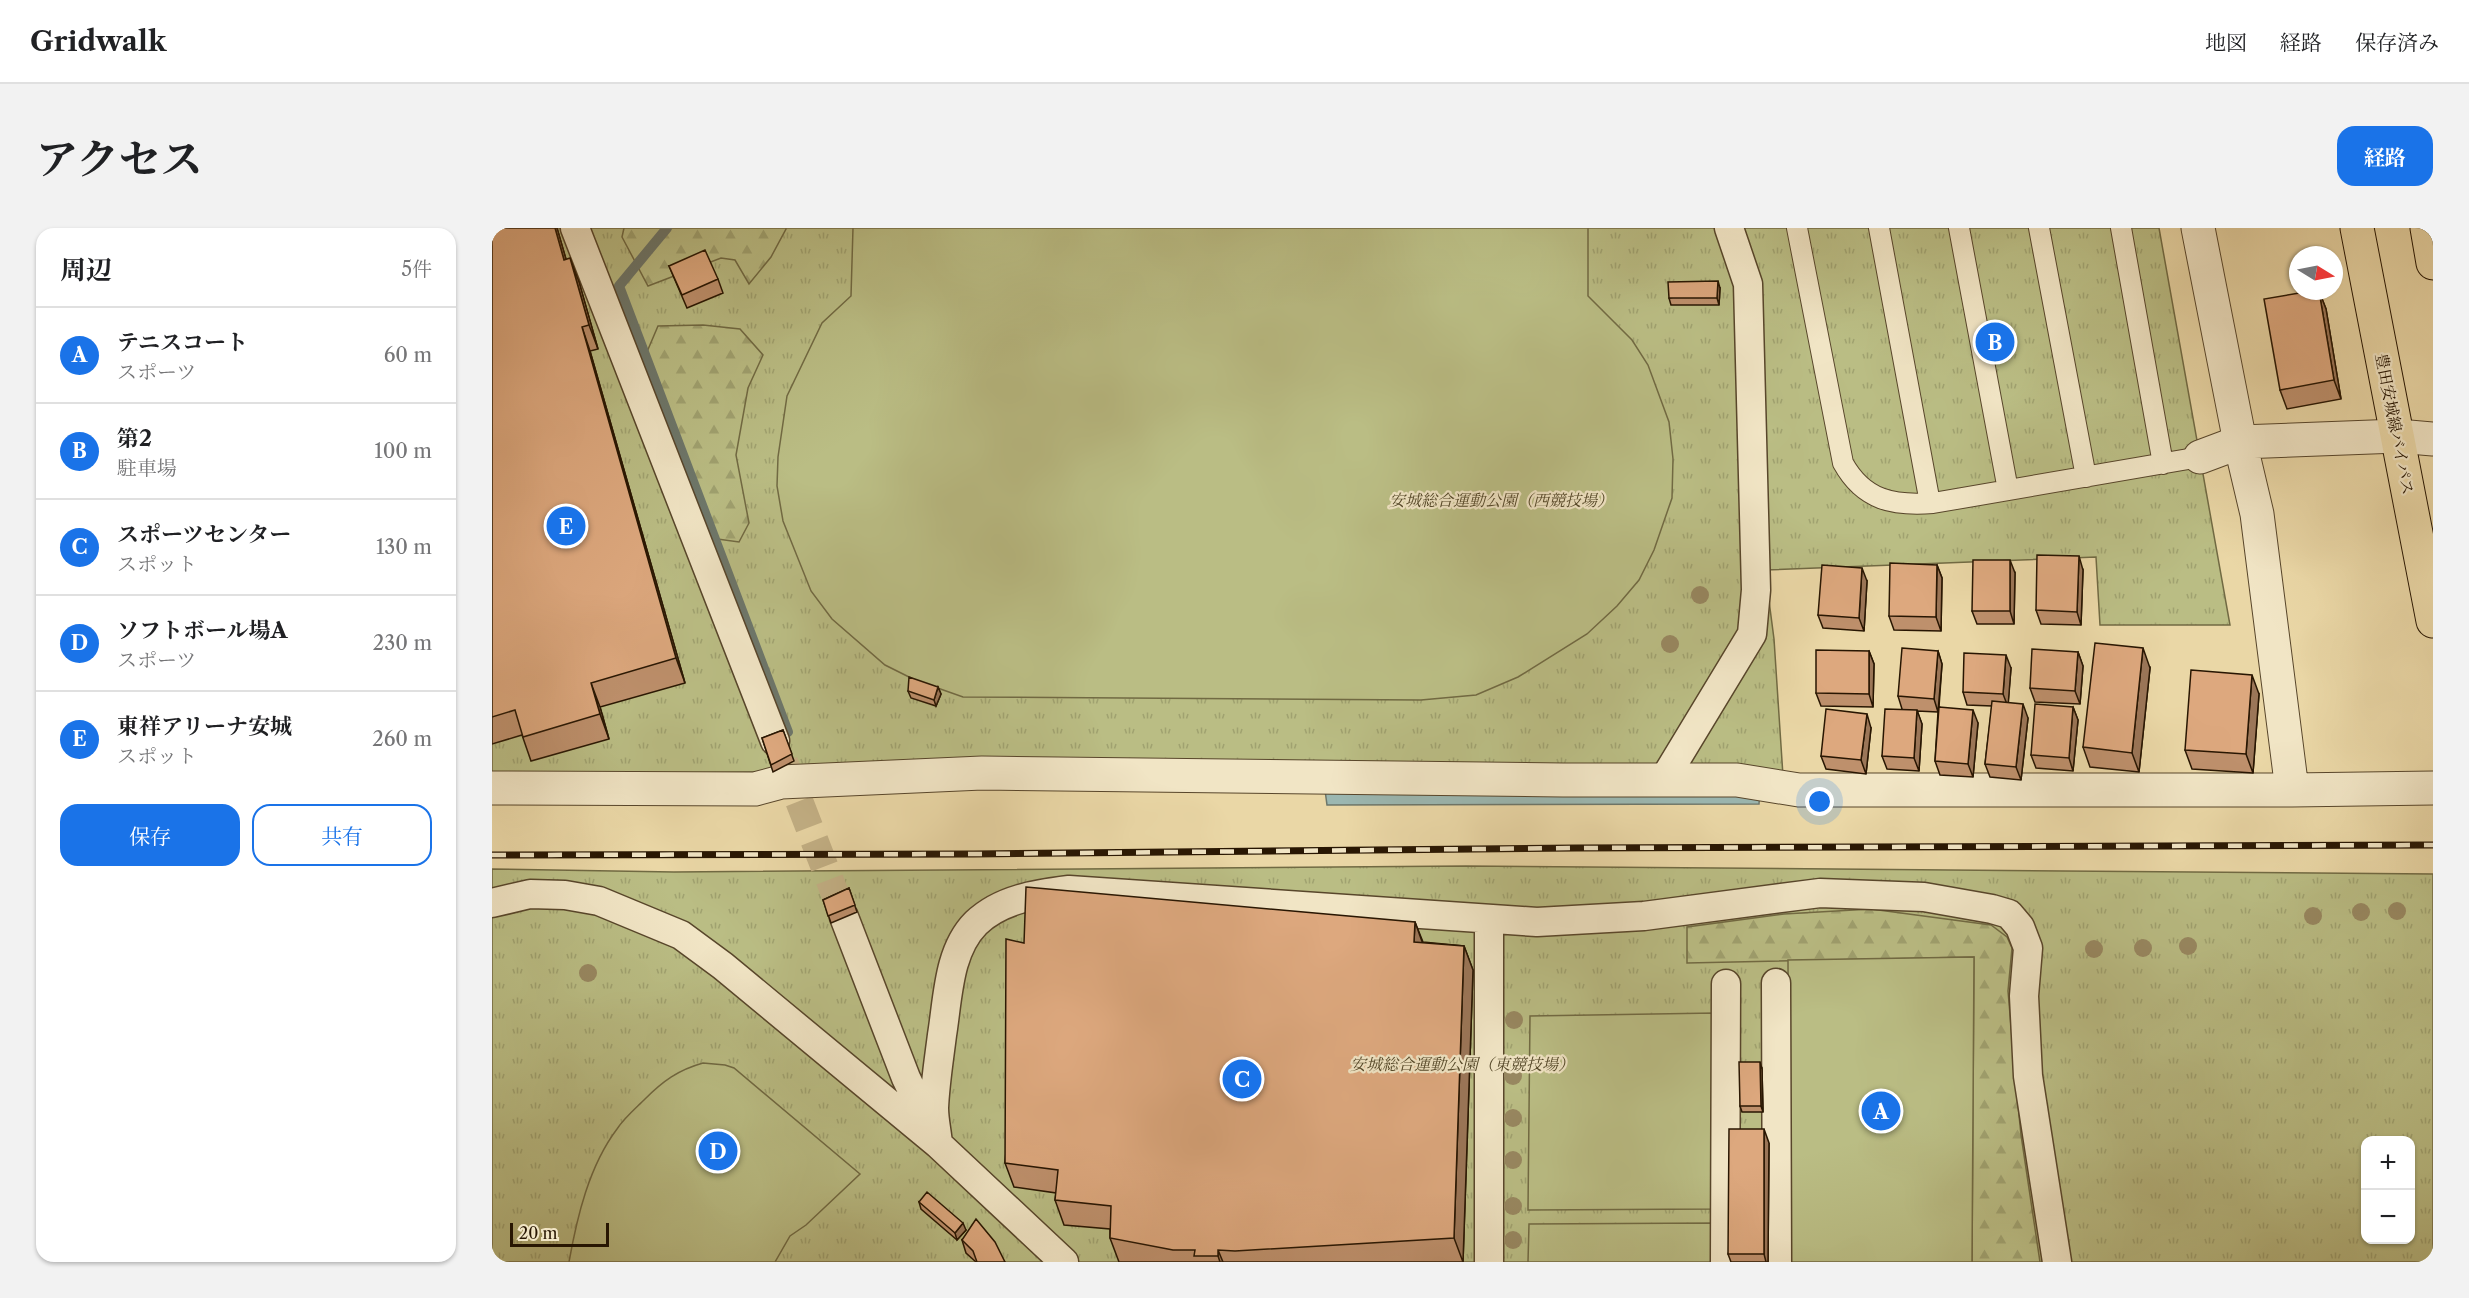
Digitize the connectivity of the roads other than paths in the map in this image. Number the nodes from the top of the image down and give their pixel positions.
1 (574, 228) edge
2 (1729, 228) edge
3 (1797, 228) edge
4 (1879, 228) edge
5 (1959, 228) edge
6 (2039, 228) edge
7 (2121, 228) edge
8 (2198, 228) edge
9 (2357, 228) edge
10 (2427, 228) edge
11 (2433, 263) edge
12 (2398, 436) junction
13 (2433, 439) edge
14 (2240, 442) junction
15 (2200, 457) joint
16 (2163, 464) junction
17 (2086, 477) junction
18 (2008, 490) junction
19 (1930, 503) junction
20 (2433, 621) edge
21 (775, 741) tunnel mouth
22 (1669, 771) dead end
23 (492, 788) edge
24 (2433, 788) edge
25 (2292, 790) junction
26 (492, 903) edge
27 (844, 917) tunnel mouth
28 (1489, 919) junction
29 (1776, 983) dead end
30 (1726, 984) dead end
31 (938, 1144) junction
32 (1064, 1262) edge
33 (1489, 1262) edge
34 (1725, 1262) edge
35 (1777, 1262) edge
36 (2057, 1262) edge

1 - 21 street
2 - 22 street
3 - 19 lane
4 - 19 lane
5 - 18 lane
6 - 17 lane
7 - 16 lane
8 - 14 street
9 - 12 main road, 豊田安城線バイパス
10 - 11 main road
12 - 13 street
12 - 14 street
12 - 20 main road, 豊田安城線バイパス
14 - 15 street
14 - 25 street
15 - 16 lane
16 - 17 lane
17 - 18 lane
18 - 19 lane
23 - 25 street
24 - 25 street
26 - 31 street
27 - 31 street
28 - 31 street
28 - 33 street
28 - 36 street
29 - 35 street
30 - 34 street
31 - 32 street

